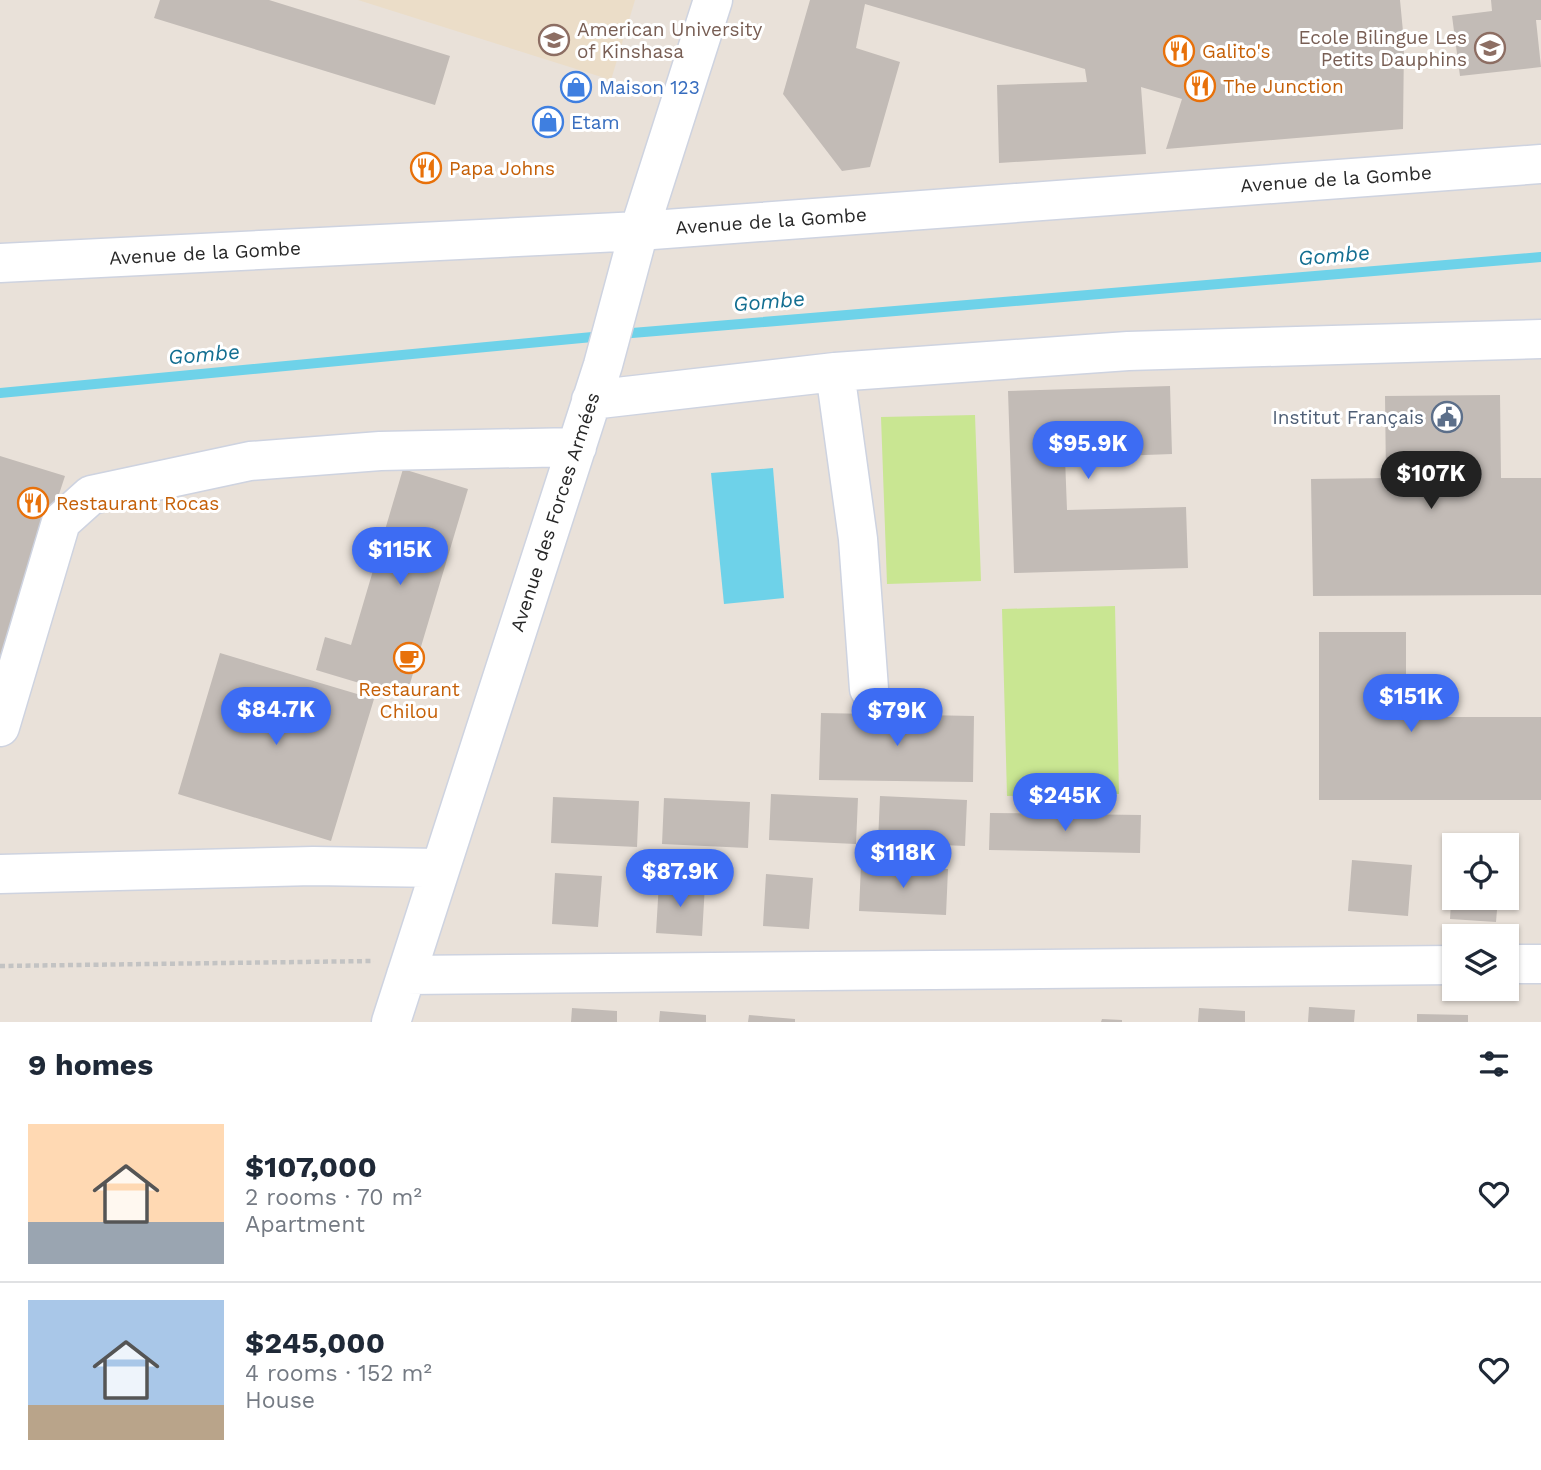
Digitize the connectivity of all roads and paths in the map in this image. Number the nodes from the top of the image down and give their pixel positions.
1 (713, 0) edge
2 (1541, 164) edge
3 (639, 231) junction
4 (0, 263) edge
5 (1541, 339) edge
6 (835, 372) junction
7 (592, 400) junction
8 (577, 447) junction
9 (869, 689) dead end
10 (0, 727) edge
11 (440, 868) junction
12 (0, 874) edge
13 (1519, 964) edge
14 (1541, 964) edge
15 (1442, 965) edge
16 (0, 966) edge
17 (408, 967) junction
18 (391, 1022) edge

1 - 3 street, Avenue des Forces Armées
2 - 3 street, Avenue de la Gombe
3 - 4 street, Avenue de la Gombe
3 - 7 street, Avenue des Forces Armées
5 - 6 street
6 - 7 street
6 - 9 street
7 - 8 street, Avenue des Forces Armées
8 - 10 street
8 - 11 street, Avenue des Forces Armées
11 - 12 street
11 - 17 street, Avenue des Forces Armées
13 - 14 street
15 - 17 street
16 - 17 path
17 - 18 street, Avenue des Forces Armées

